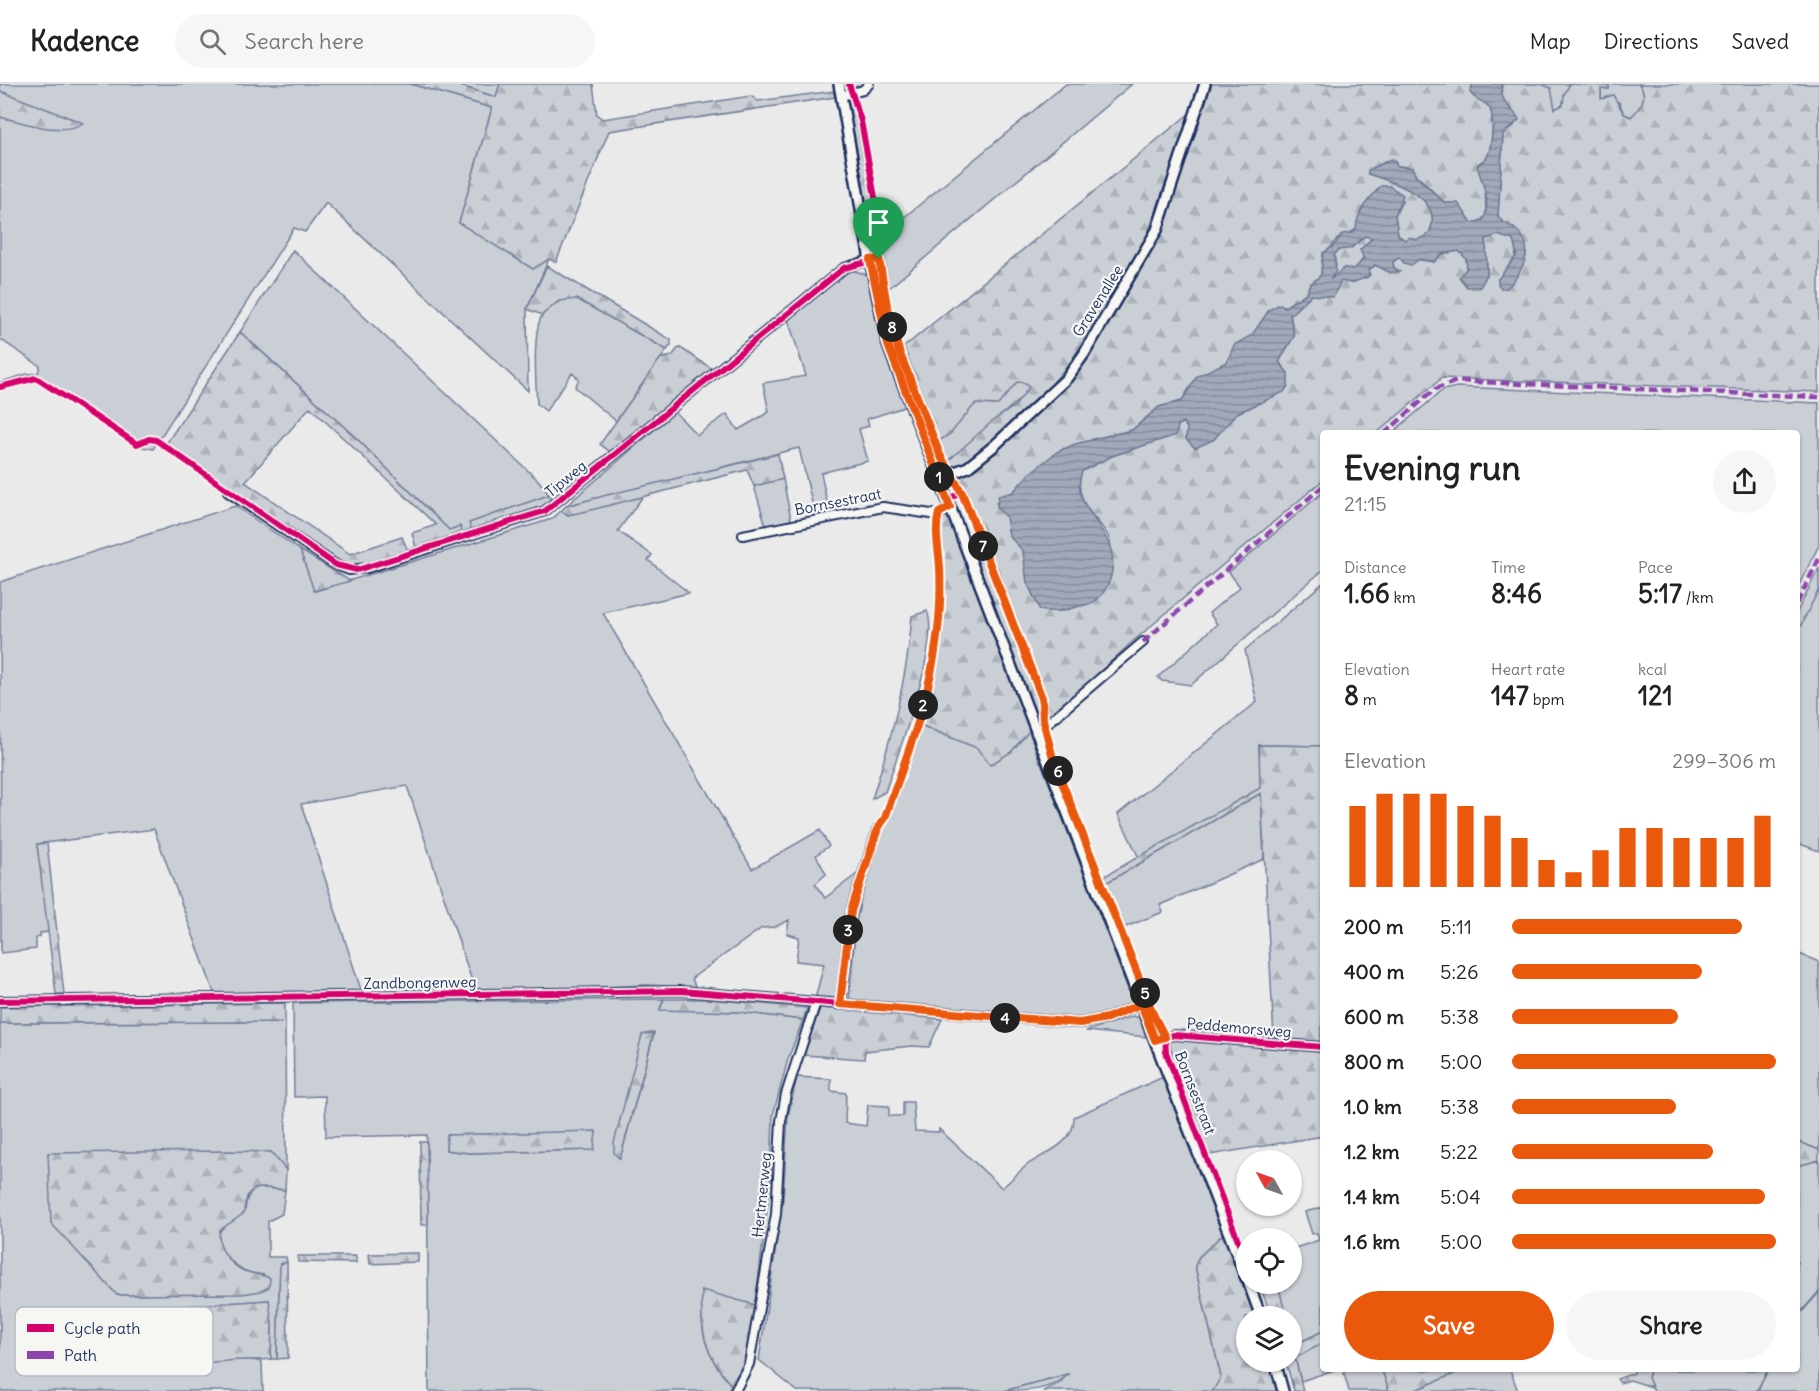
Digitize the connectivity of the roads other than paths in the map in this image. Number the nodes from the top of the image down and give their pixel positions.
1 (839, 84) edge
2 (870, 84) edge
3 (1205, 84) edge
4 (841, 96) junction
5 (870, 260) junction
6 (940, 478) junction
7 (228, 492) dead end
8 (950, 507) junction
9 (743, 535) dead end
10 (1143, 642) dead end
11 (1036, 733) junction
12 (878, 828) dead end
13 (0, 1001) edge
14 (816, 1002) junction
15 (840, 1004) junction
16 (1141, 1004) junction
17 (1155, 1040) junction
18 (1320, 1047) edge
19 (1236, 1252) edge
20 (1278, 1372) edge
21 (735, 1391) edge
22 (1283, 1391) edge

1 - 4 street, Bornsestraat
2 - 4 street
3 - 6 street, Gravenallee
4 - 5 street, Bornsestraat
5 - 6 street, Bornsestraat
5 - 7 street, Tipweg
6 - 8 street, Bornsestraat
8 - 9 street, Bornsestraat
8 - 11 street, Bornsestraat
10 - 11 street
11 - 16 street, Bornsestraat
12 - 15 street
13 - 14 street, Zandbongenweg
14 - 15 street, Zandbongenweg
14 - 21 street, Hertmerweg
15 - 16 street, Zandbongenweg
16 - 17 street, Bornsestraat
17 - 18 street, Peddemorsweg
17 - 19 street, Bornsestraat
20 - 22 street

